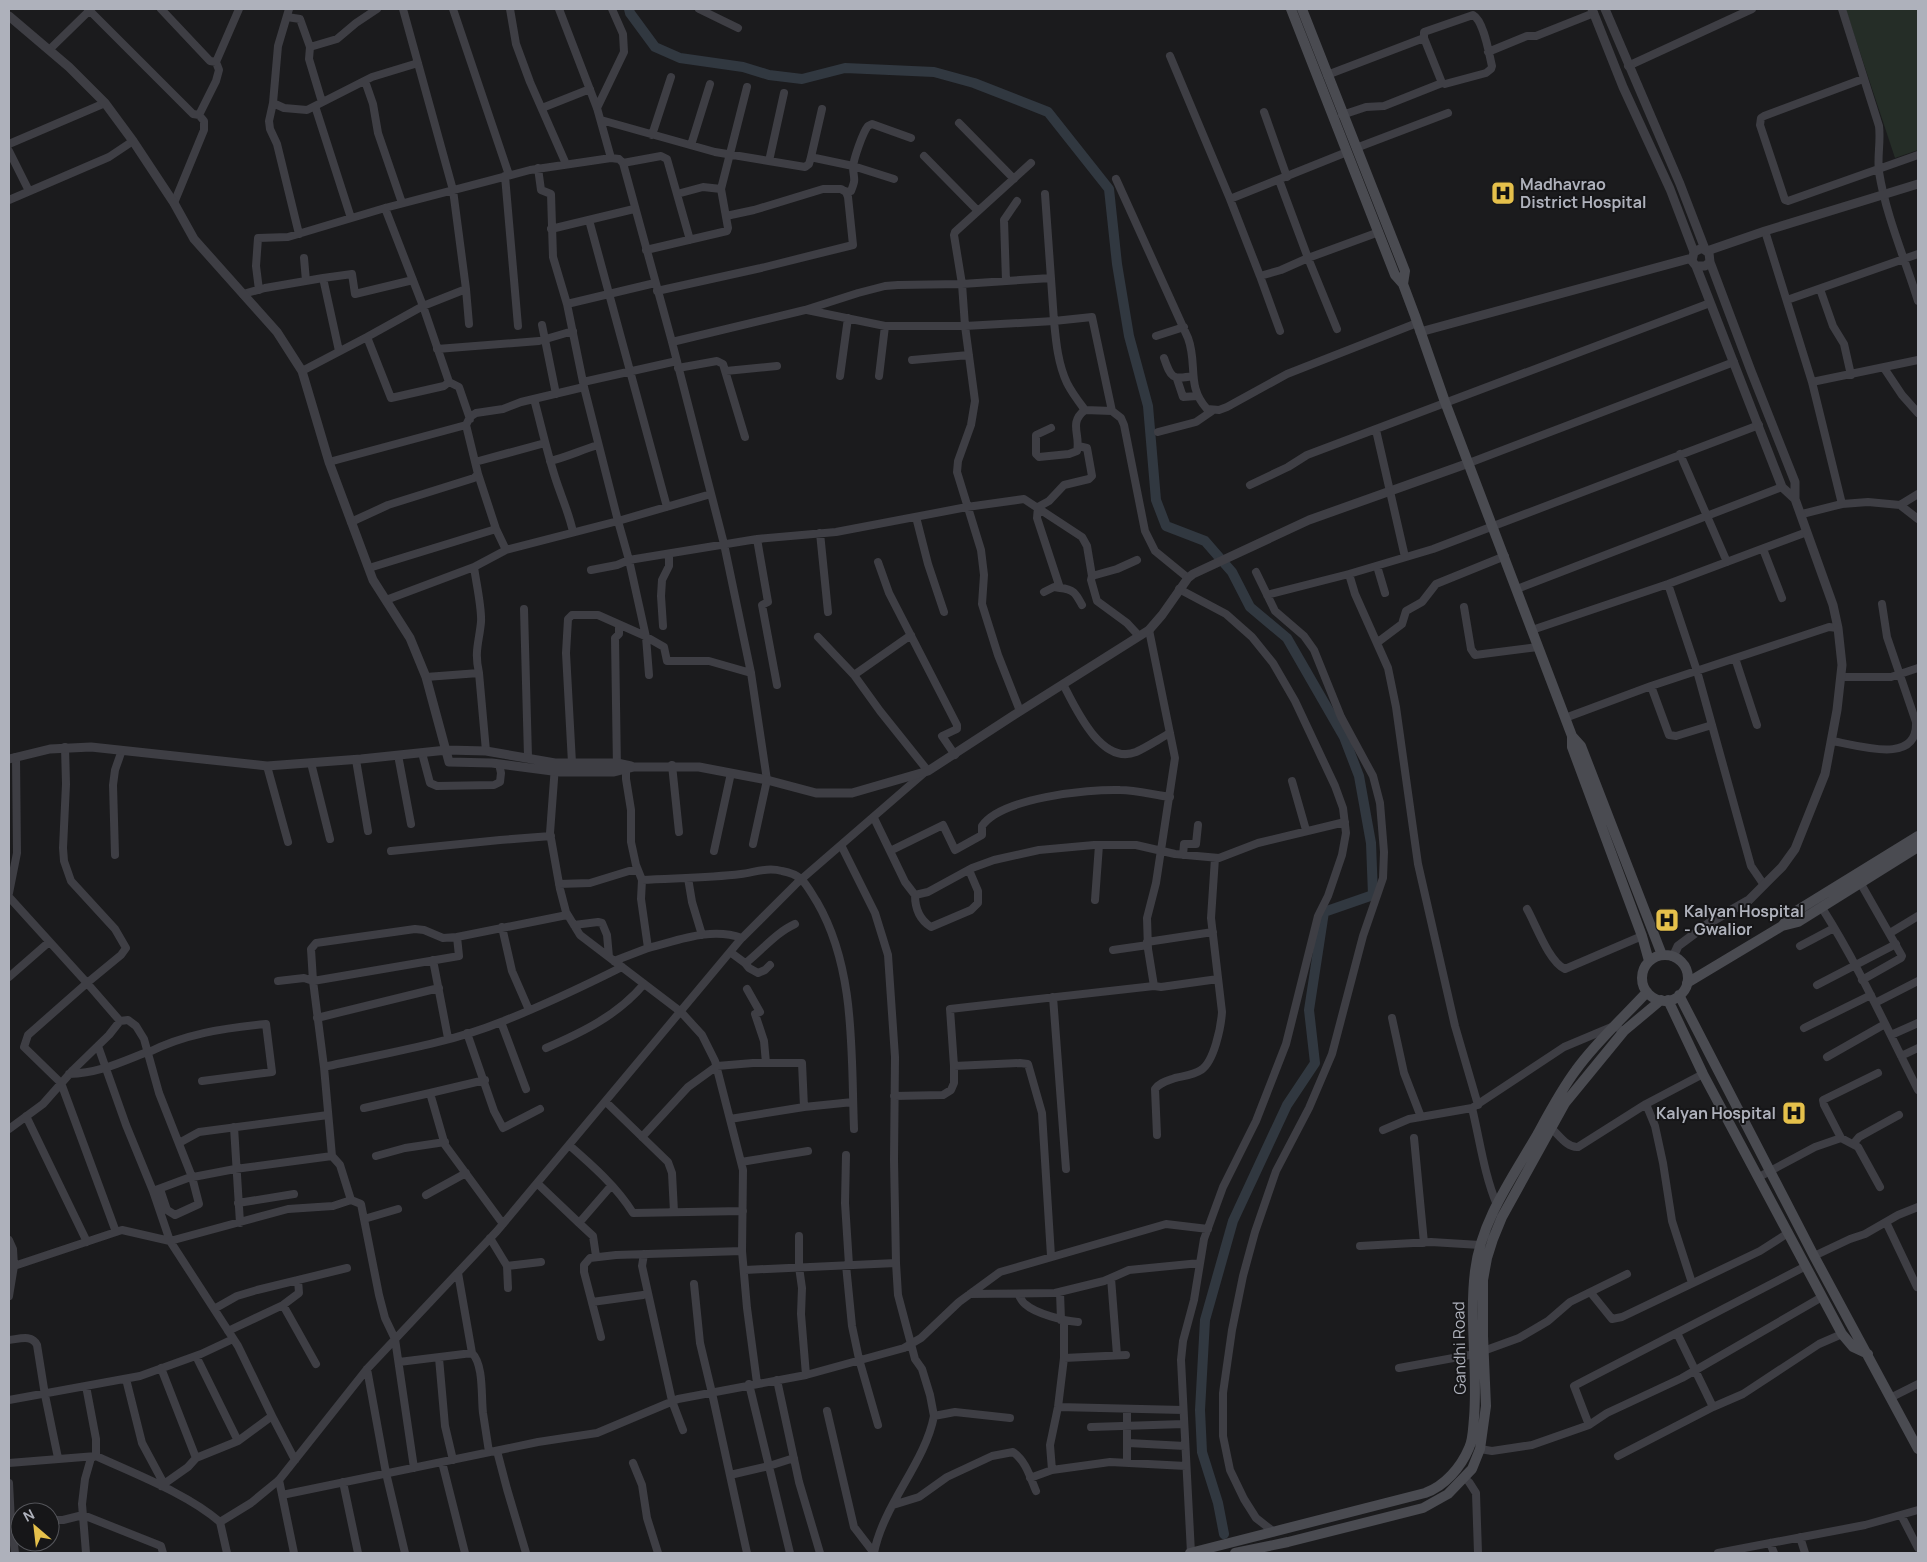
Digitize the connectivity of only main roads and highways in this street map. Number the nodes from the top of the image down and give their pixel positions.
1 (1291, 9) edge
2 (1302, 9) edge
3 (1351, 150) junction
4 (1403, 284) junction
5 (1572, 736) junction
6 (1918, 836) edge
7 (1918, 847) edge
8 (1782, 926) junction
9 (1662, 955) junction
10 (1649, 961) junction
11 (1687, 983) junction
12 (1647, 992) junction
13 (1680, 995) junction
14 (1665, 1000) junction
15 (1619, 1029) junction
16 (1479, 1353) junction
17 (1868, 1354) junction
18 (1918, 1449) edge
19 (1265, 1550) edge
20 (1190, 1553) edge
21 (1239, 1553) edge

1 - 3 main road
2 - 3 main road
3 - 4 main road
3 - 4 main road
4 - 5 main road
5 - 9 main road
5 - 10 main road
6 - 8 main road
7 - 8 main road
8 - 11 main road
9 - 10 main road
9 - 11 main road
10 - 12 main road
11 - 13 main road
12 - 14 main road
12 - 15 main road, Gandhi Road
13 - 14 main road
13 - 17 main road
14 - 15 main road
14 - 17 main road
15 - 16 main road
15 - 16 main road, Gandhi Road
16 - 19 main road
16 - 20 main road, Gandhi Road
17 - 18 main road
19 - 21 main road

